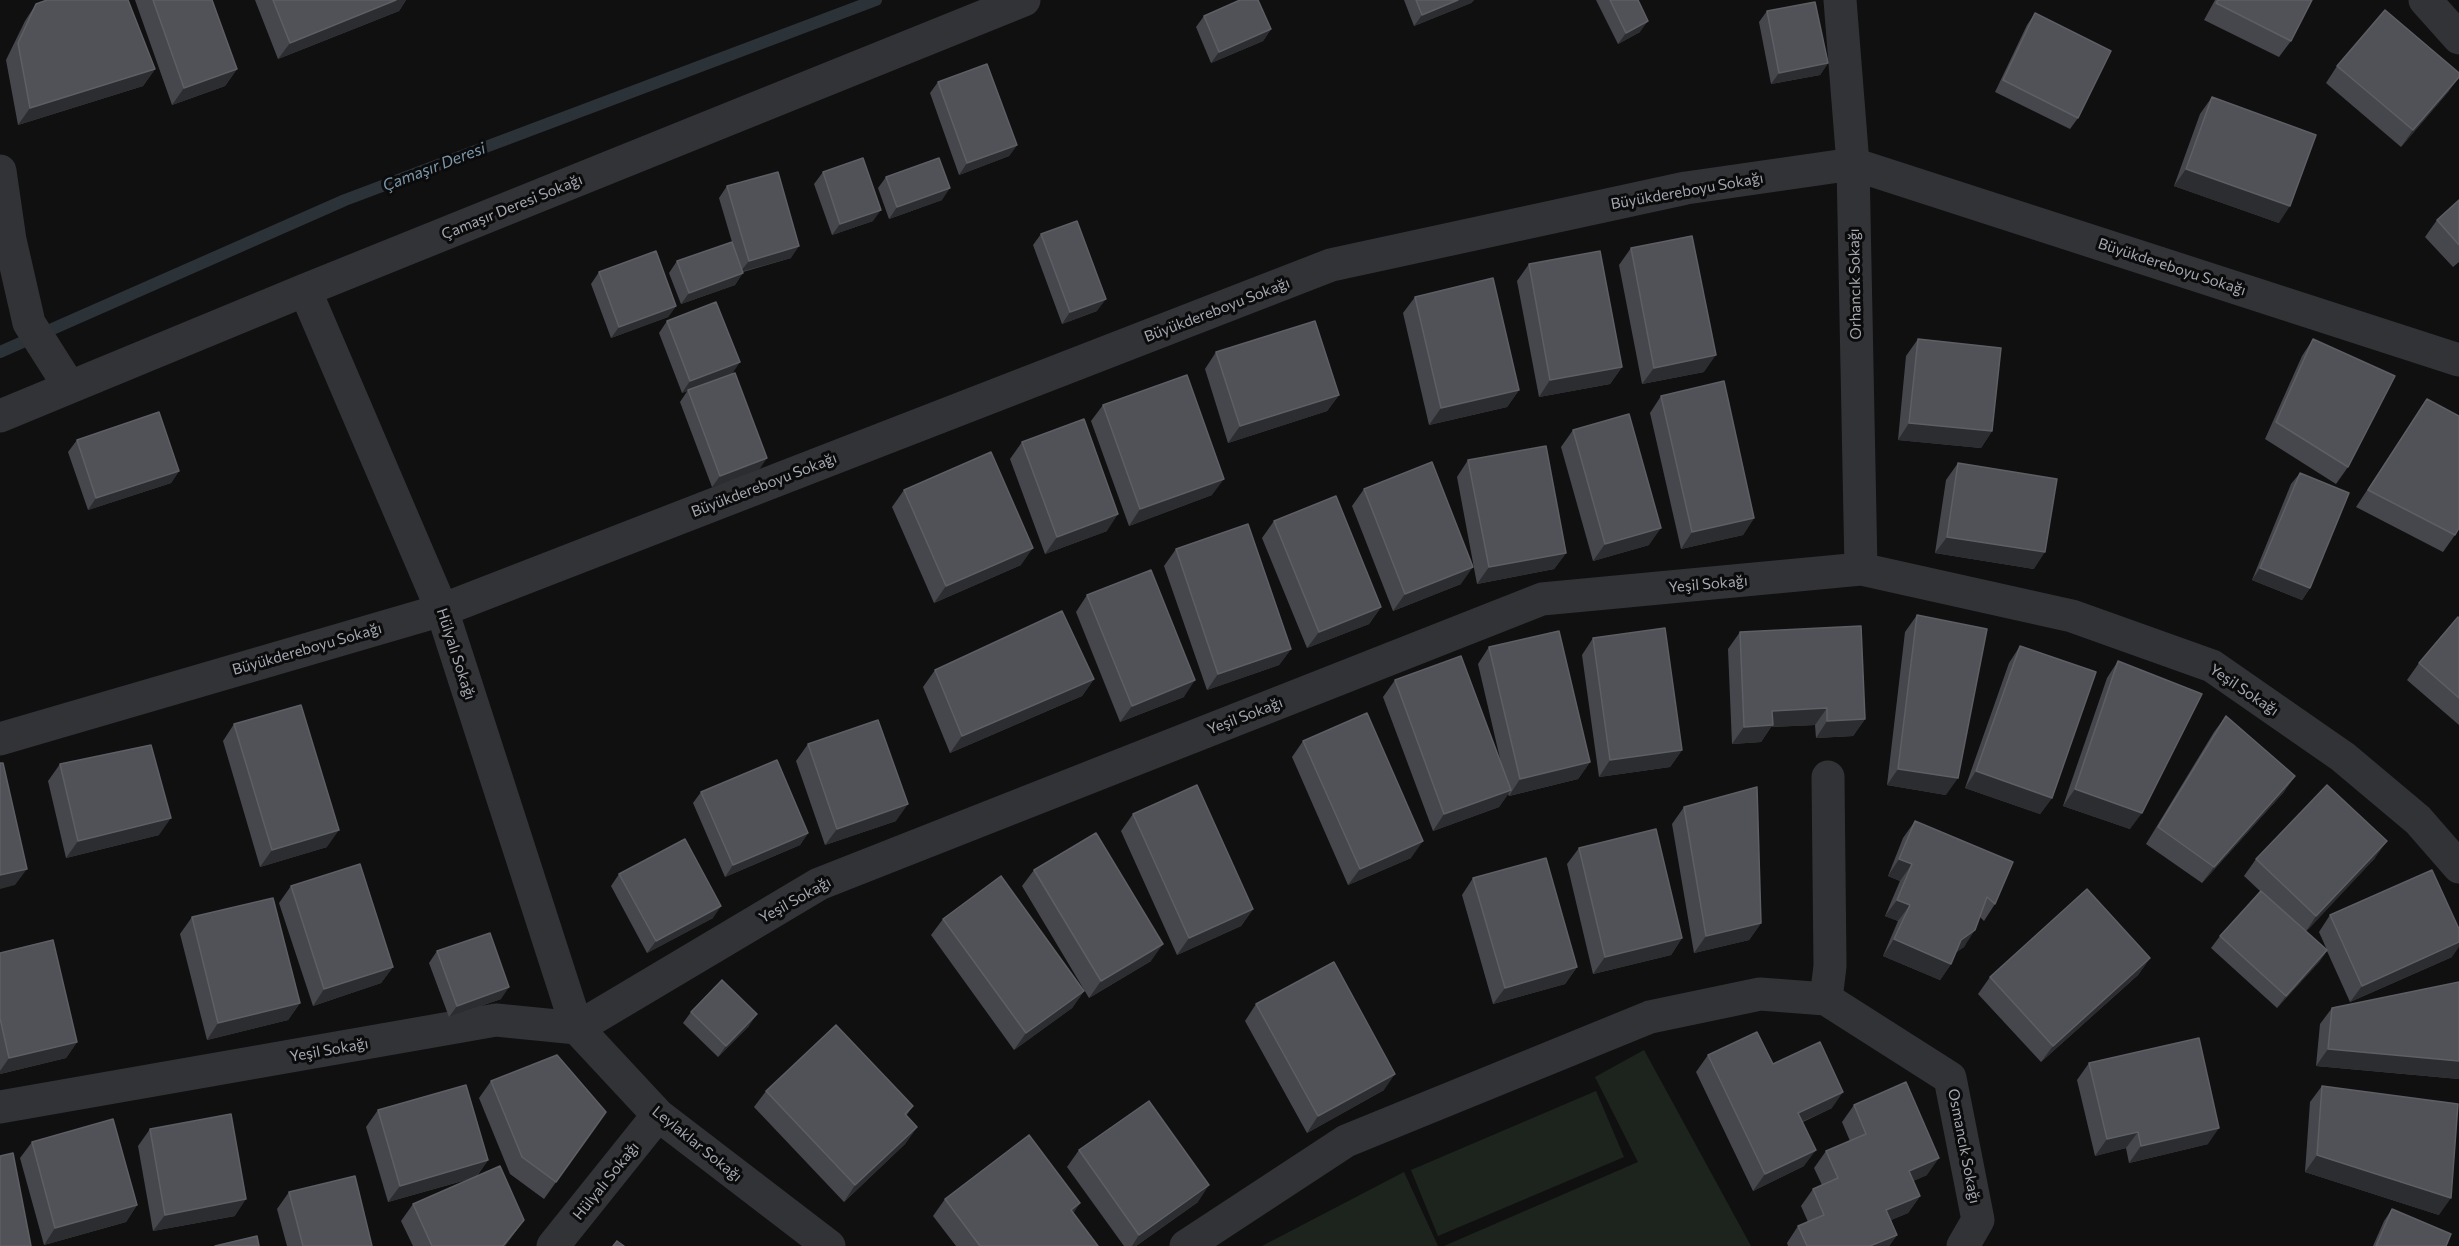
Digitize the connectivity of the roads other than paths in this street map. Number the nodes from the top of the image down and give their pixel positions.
1 (1024, 0) edge
2 (1840, 0) edge
3 (2425, 0) edge
4 (2459, 38) edge
5 (1853, 164) junction
6 (0, 171) edge
7 (304, 290) junction
8 (2459, 360) edge
9 (63, 377) junction
10 (0, 416) edge
11 (1861, 569) junction
12 (442, 610) junction
13 (0, 738) edge
14 (1828, 777) dead end
15 (2459, 867) edge
16 (1826, 999) junction
17 (578, 1028) junction
18 (0, 1107) edge
19 (658, 1115) junction
20 (553, 1246) edge
21 (829, 1246) edge
22 (1186, 1246) edge
23 (1963, 1246) edge

1 - 7 street, Çamaşır Deresi Sokağı
2 - 5 street, Orhancık Sokağı
3 - 4 street
5 - 8 street, Büyükdereboyu Sokağı
5 - 11 street, Orhancık Sokağı
5 - 12 street, Büyükdereboyu Sokağı
6 - 9 street
7 - 9 street, Çamaşır Deresi Sokağı
7 - 12 street, Hülyalı Sokağı
9 - 10 street, Çamaşır Deresi Sokağı
11 - 15 street, Yeşil Sokağı
11 - 17 street, Yeşil Sokağı
12 - 13 street, Büyükdereboyu Sokağı
12 - 17 street, Hülyalı Sokağı
14 - 16 street
16 - 22 street
16 - 23 street, Osmancık Sokağı
17 - 18 street, Yeşil Sokağı
17 - 19 street, Leylaklar Sokağı
19 - 20 street, Hülyalı Sokağı
19 - 21 street, Leylaklar Sokağı

